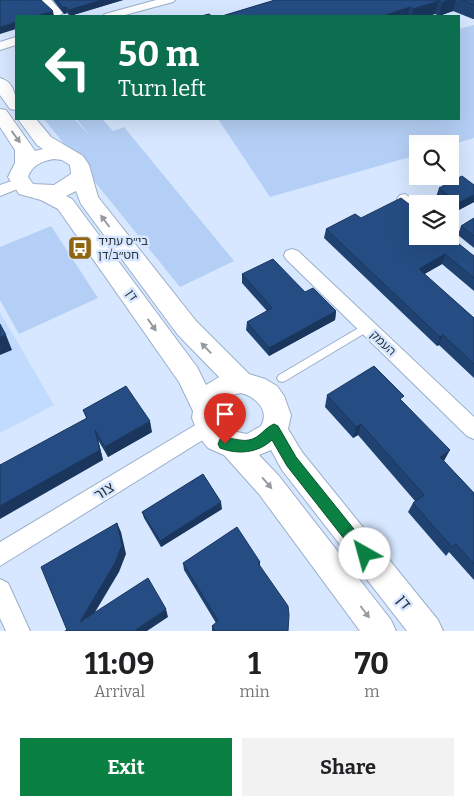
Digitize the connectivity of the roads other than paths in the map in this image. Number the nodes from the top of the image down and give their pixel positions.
1 (45, 0) edge
2 (169, 0) edge
3 (57, 13) dead end
4 (113, 15) edge
5 (15, 41) edge
6 (0, 46) edge
7 (0, 83) edge
8 (15, 104) edge
9 (0, 114) edge
10 (28, 120) edge
11 (64, 154) junction
12 (25, 163) junction
13 (81, 175) junction
14 (20, 183) junction
15 (0, 191) edge
16 (45, 194) junction
17 (405, 199) edge
18 (409, 202) edge
19 (292, 255) dead end
20 (367, 327) junction
21 (282, 378) dead end
22 (241, 382) junction
23 (206, 418) junction
24 (274, 430) junction
25 (474, 430) edge
26 (234, 446) junction
27 (0, 555) edge
28 (0, 591) edge
29 (18, 631) edge
30 (380, 631) edge
31 (427, 631) edge

1 - 3 street
2 - 4 street
5 - 6 street
7 - 8 street
9 -> 12 street
10 - 11 street
11 - 12 street
11 - 13 street
12 - 14 street
13 - 16 street
22 -> 13 street, דן
14 - 15 street
14 - 16 street
16 -> 23 street, דן
17 - 18 street
19 - 20 street, העמק
20 - 21 lane
20 - 25 street, העמק
22 - 23 street
22 - 24 street
23 - 26 street
23 - 27 street, צור
24 - 26 street
24 - 31 street, דן
26 -> 30 street
28 - 29 street

